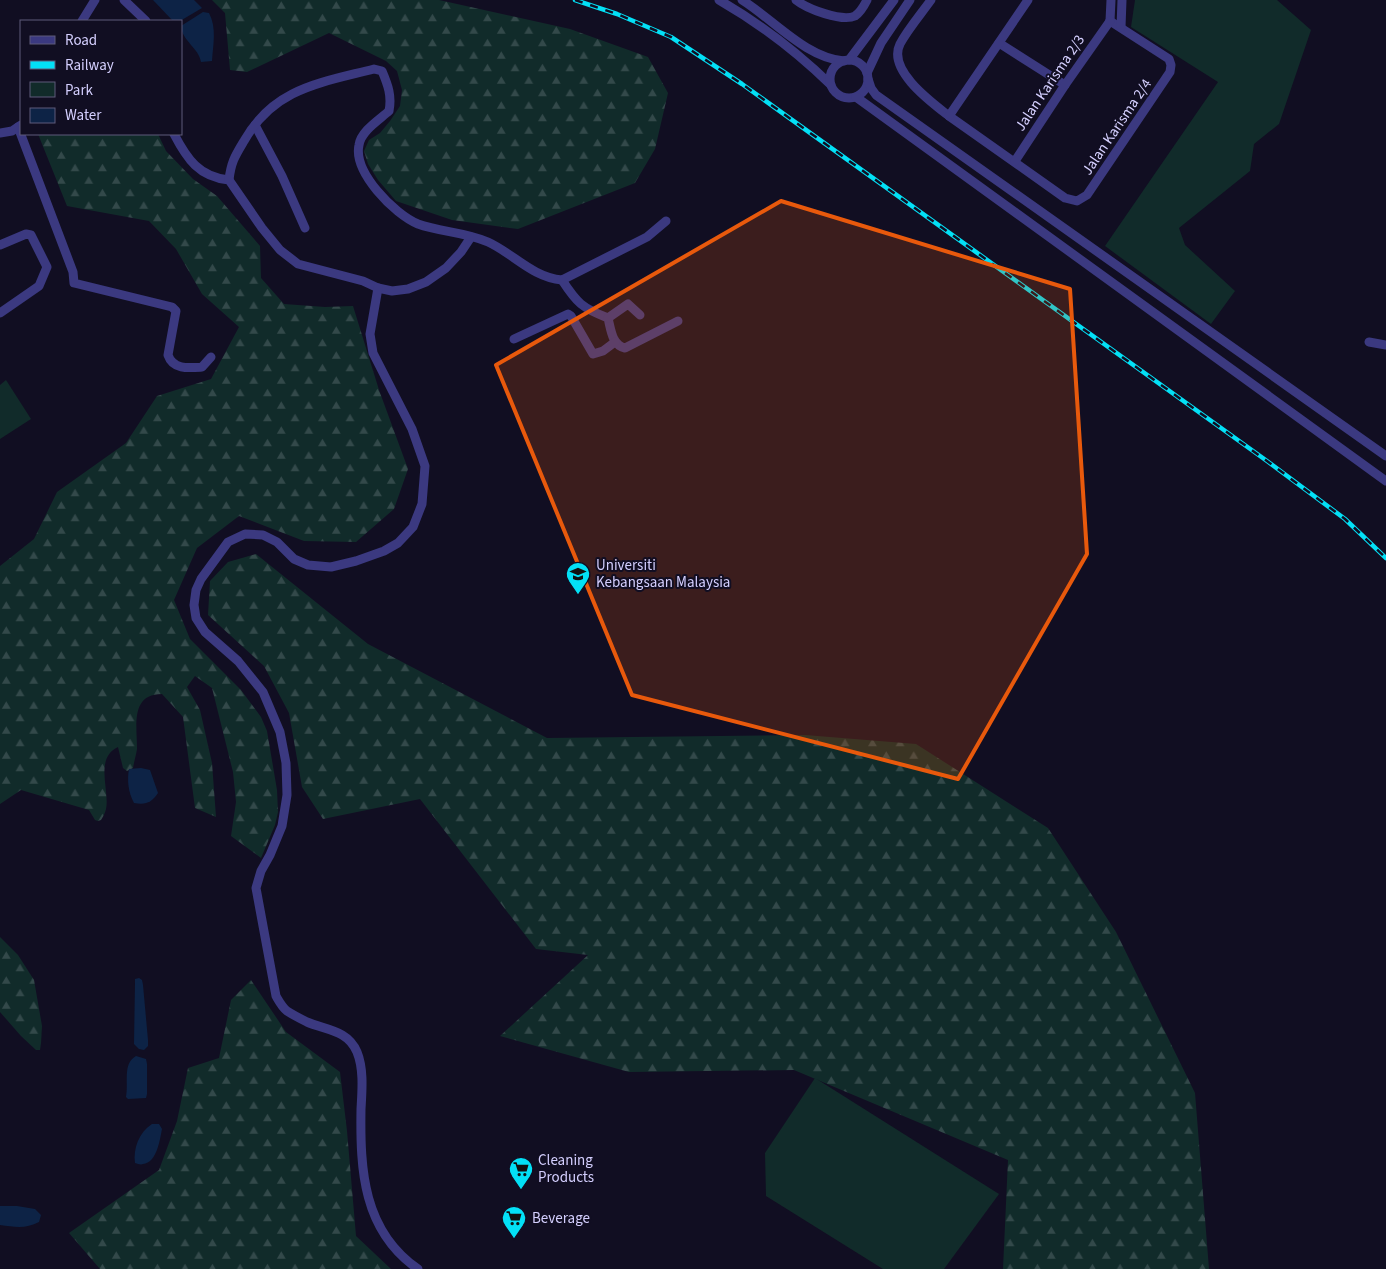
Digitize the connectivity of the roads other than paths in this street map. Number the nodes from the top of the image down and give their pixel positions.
1 (95, 0) edge
2 (124, 0) edge
3 (719, 0) edge
4 (742, 0) edge
5 (796, 0) edge
6 (867, 0) edge
7 (894, 0) edge
8 (910, 0) edge
9 (931, 0) edge
10 (1028, 0) edge
11 (1111, 0) edge
12 (1122, 0) edge
13 (83, 20) edge
14 (145, 20) edge
15 (1110, 21) junction
16 (1121, 27) junction
17 (999, 43) junction
18 (847, 60) junction
19 (868, 76) junction
20 (831, 85) junction
21 (1065, 86) junction
22 (856, 97) junction
23 (949, 116) junction
24 (255, 125) junction
25 (20, 126) edge
26 (0, 133) edge
27 (23, 135) edge
28 (175, 135) edge
29 (1015, 161) junction
30 (229, 180) junction
31 (666, 221) dead end
32 (306, 228) dead end
33 (471, 237) junction
34 (0, 245) edge
35 (562, 280) junction
36 (378, 288) junction
37 (0, 313) edge
38 (640, 315) dead end
39 (608, 318) junction
40 (678, 321) dead end
41 (514, 339) dead end
42 (614, 342) junction
43 (1369, 342) dead end
44 (1386, 345) edge
45 (211, 357) dead end
46 (1386, 456) edge
47 (1386, 481) edge
48 (418, 1269) edge

1 - 13 street
2 - 14 street
3 - 20 street
4 - 18 street
5 - 6 street
7 - 18 street
8 - 19 street
9 - 23 street
10 - 17 street
11 - 15 street
12 - 16 street
15 - 16 street, Jalan Karisma 2/4
15 - 21 street, Jalan Karisma 2/3
16 - 29 street, Jalan Karisma 2/4
17 - 21 street
17 - 23 street
18 - 19 street
18 - 20 street
19 - 22 street
19 - 46 street
20 - 22 street
21 - 29 street, Jalan Karisma 2/3
22 - 47 street
23 - 29 street
24 - 30 street
24 - 32 street
24 - 33 street
25 - 26 street
27 - 45 street
28 - 30 street
30 - 36 street
31 - 35 street
33 - 35 street
33 - 36 street
34 - 37 street
35 - 39 street
36 - 48 street
38 - 39 street
39 - 42 street
40 - 42 street
41 - 42 street
43 - 44 street

